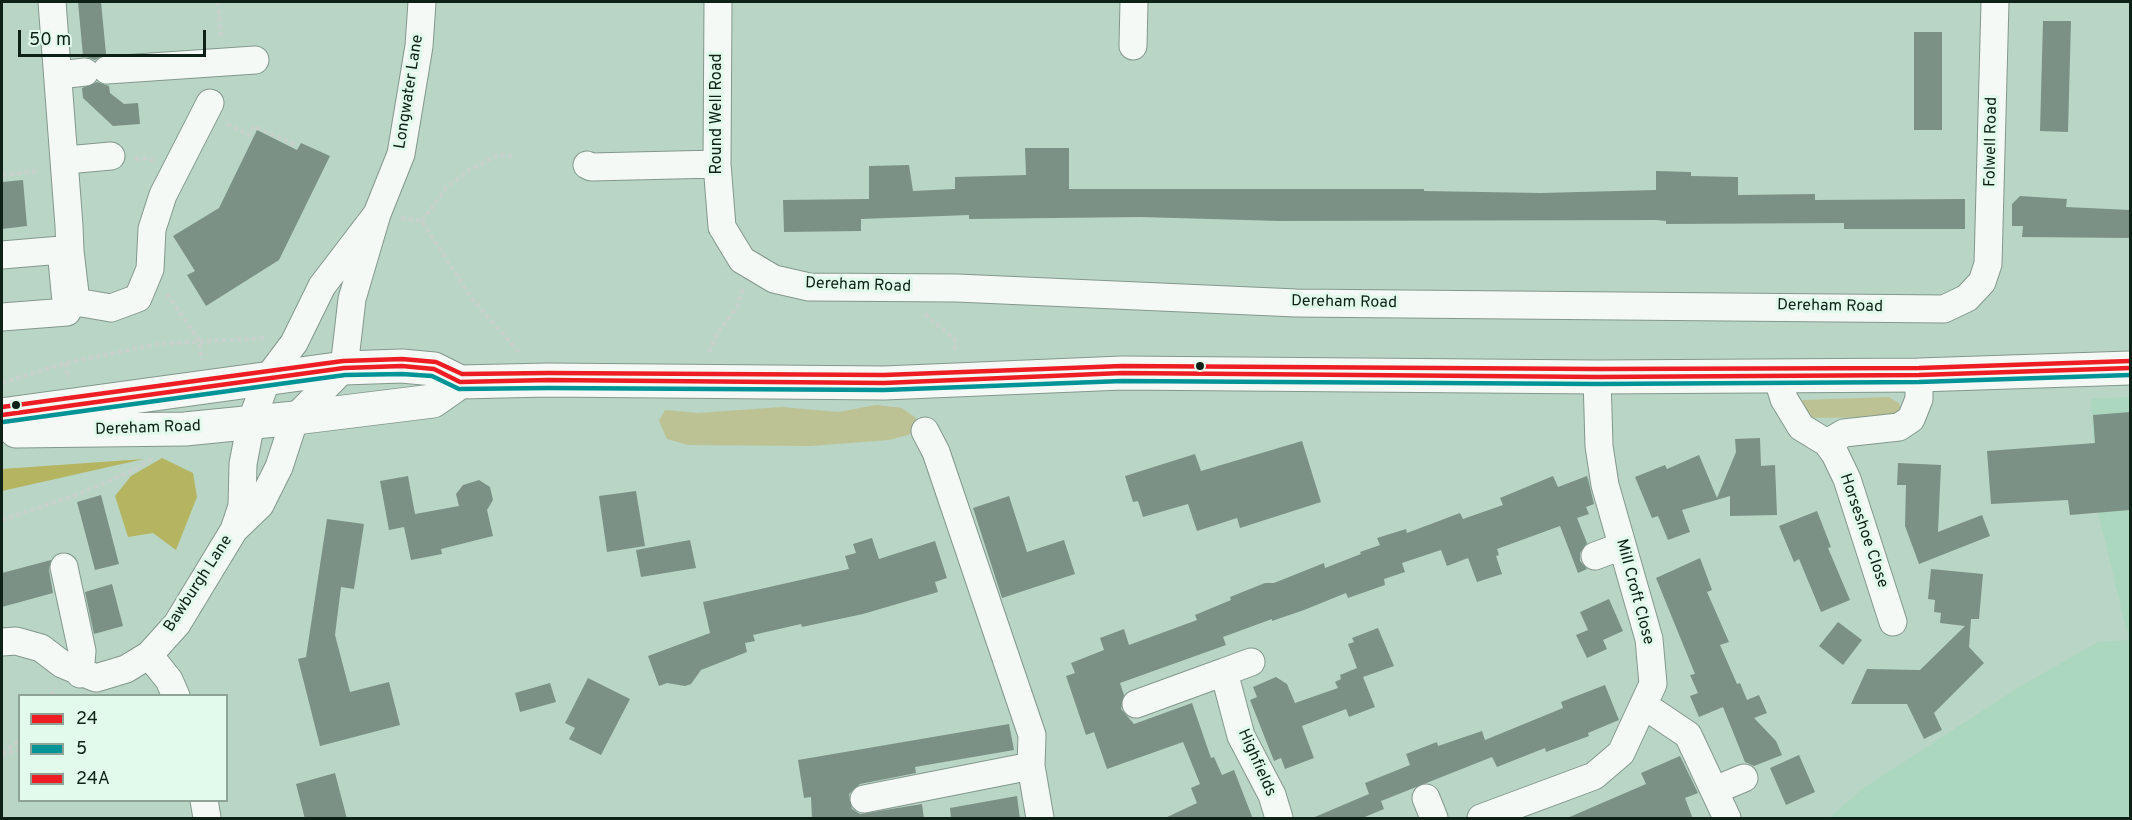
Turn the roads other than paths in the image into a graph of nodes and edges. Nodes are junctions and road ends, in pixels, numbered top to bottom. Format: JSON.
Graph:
{"nodes":[{"id":1,"x":52,"y":2,"type":"edge"},
{"id":2,"x":422,"y":2,"type":"edge"},
{"id":3,"x":718,"y":2,"type":"edge"},
{"id":4,"x":1134,"y":2,"type":"edge"},
{"id":5,"x":1995,"y":2,"type":"edge"},
{"id":6,"x":1133,"y":45,"type":"dead end"},
{"id":7,"x":255,"y":60,"type":"dead end"},
{"id":8,"x":84,"y":72,"type":"junction"},
{"id":9,"x":207,"y":108,"type":"road end"},
{"id":10,"x":111,"y":156,"type":"road end"},
{"id":11,"x":66,"y":164,"type":"junction"},
{"id":12,"x":717,"y":164,"type":"junction"},
{"id":13,"x":587,"y":165,"type":"dead end"},
{"id":14,"x":377,"y":214,"type":"junction"},
{"id":15,"x":722,"y":227,"type":"joint"},
{"id":16,"x":67,"y":242,"type":"junction"},
{"id":17,"x":2,"y":255,"type":"edge"},
{"id":18,"x":1982,"y":282,"type":"joint"},
{"id":19,"x":2,"y":316,"type":"edge"},
{"id":20,"x":344,"y":368,"type":"junction"},
{"id":21,"x":2130,"y":369,"type":"edge"},
{"id":22,"x":1919,"y":375,"type":"junction"},
{"id":23,"x":1777,"y":376,"type":"junction"},
{"id":24,"x":267,"y":378,"type":"junction"},
{"id":25,"x":1597,"y":378,"type":"junction"},
{"id":26,"x":460,"y":382,"type":"junction"},
{"id":27,"x":2,"y":415,"type":"edge"},
{"id":28,"x":295,"y":418,"type":"junction"},
{"id":29,"x":251,"y":422,"type":"junction"},
{"id":30,"x":925,"y":431,"type":"dead end"},
{"id":31,"x":2,"y":432,"type":"edge"},
{"id":32,"x":1827,"y":443,"type":"junction"},
{"id":33,"x":234,"y":530,"type":"junction"},
{"id":34,"x":1622,"y":546,"type":"junction"},
{"id":35,"x":1595,"y":556,"type":"dead end"},
{"id":36,"x":64,"y":567,"type":"dead end"},
{"id":37,"x":1893,"y":622,"type":"dead end"},
{"id":38,"x":2,"y":642,"type":"edge"},
{"id":39,"x":148,"y":655,"type":"junction"},
{"id":40,"x":1251,"y":662,"type":"dead end"},
{"id":41,"x":1224,"y":672,"type":"junction"},
{"id":42,"x":90,"y":683,"type":"edge"},
{"id":43,"x":175,"y":694,"type":"edge"},
{"id":44,"x":1136,"y":704,"type":"dead end"},
{"id":45,"x":1644,"y":706,"type":"junction"},
{"id":46,"x":1031,"y":766,"type":"junction"},
{"id":47,"x":1744,"y":778,"type":"dead end"},
{"id":48,"x":1715,"y":790,"type":"junction"},
{"id":49,"x":864,"y":799,"type":"dead end"},
{"id":50,"x":204,"y":802,"type":"edge"},
{"id":51,"x":207,"y":819,"type":"edge"},
{"id":52,"x":1040,"y":819,"type":"edge"},
{"id":53,"x":1279,"y":819,"type":"edge"},
{"id":54,"x":1480,"y":819,"type":"edge"},
{"id":55,"x":1727,"y":819,"type":"edge"}],
"edges":[{"from":1,"to":8,"type":"street"},
{"from":2,"to":14,"type":"street","name":"Longwater Lane"},
{"from":3,"to":12,"type":"street","name":"Round Well Road"},
{"from":4,"to":6,"type":"street"},
{"from":5,"to":18,"type":"street","name":"Folwell Road"},
{"from":7,"to":8,"type":"street"},
{"from":8,"to":11,"type":"street"},
{"from":9,"to":16,"type":"street"},
{"from":10,"to":11,"type":"street"},
{"from":11,"to":16,"type":"street"},
{"from":12,"to":13,"type":"street"},
{"from":12,"to":15,"type":"street","name":"Round Well Road"},
{"from":14,"to":20,"type":"street","name":"Longwater Lane"},
{"from":14,"to":24,"type":"street","name":"Longwater Lane"},
{"from":15,"to":18,"type":"street","name":"Dereham Road"},
{"from":16,"to":17,"type":"street"},
{"from":16,"to":19,"type":"street"},
{"from":20,"to":24,"type":"highway","name":"Dereham Road"},
{"from":20,"to":26,"type":"highway","name":"Dereham Road"},
{"from":20,"to":28,"type":"street"},
{"from":21,"to":22,"type":"highway","name":"Dereham Road"},
{"from":22,"to":23,"type":"highway","name":"Dereham Road"},
{"from":22,"to":32,"type":"street"},
{"from":23,"to":25,"type":"highway","name":"Dereham Road"},
{"from":23,"to":32,"type":"street","name":"Horseshoe Close"},
{"from":24,"to":27,"type":"highway","name":"Dereham Road"},
{"from":24,"to":28,"type":"highway"},
{"from":24,"to":29,"type":"street","name":"Bawburgh Lane"},
{"from":25,"to":26,"type":"highway","name":"Dereham Road"},
{"from":25,"to":34,"type":"street","name":"Mill Croft Close"},
{"from":26,"to":28,"type":"highway","name":"Dereham Road"},
{"from":28,"to":29,"type":"highway","name":"Dereham Road"},
{"from":28,"to":33,"type":"street","name":"Bawburgh Lane"},
{"from":29,"to":31,"type":"highway","name":"Dereham Road"},
{"from":29,"to":33,"type":"street","name":"Bawburgh Lane"},
{"from":30,"to":46,"type":"street"},
{"from":32,"to":37,"type":"street","name":"Horseshoe Close"},
{"from":33,"to":39,"type":"street","name":"Bawburgh Lane"},
{"from":34,"to":35,"type":"street"},
{"from":34,"to":45,"type":"street","name":"Mill Croft Close"},
{"from":36,"to":42,"type":"street"},
{"from":38,"to":42,"type":"street"},
{"from":39,"to":42,"type":"street","name":"Bawburgh Lane"},
{"from":39,"to":43,"type":"street"},
{"from":40,"to":41,"type":"street"},
{"from":41,"to":44,"type":"street"},
{"from":41,"to":53,"type":"street","name":"Highfields"},
{"from":45,"to":48,"type":"street"},
{"from":45,"to":54,"type":"street","name":"Mill Croft Close"},
{"from":46,"to":49,"type":"street"},
{"from":46,"to":52,"type":"street"},
{"from":47,"to":48,"type":"street"},
{"from":48,"to":55,"type":"street"},
{"from":50,"to":51,"type":"street"}]}
